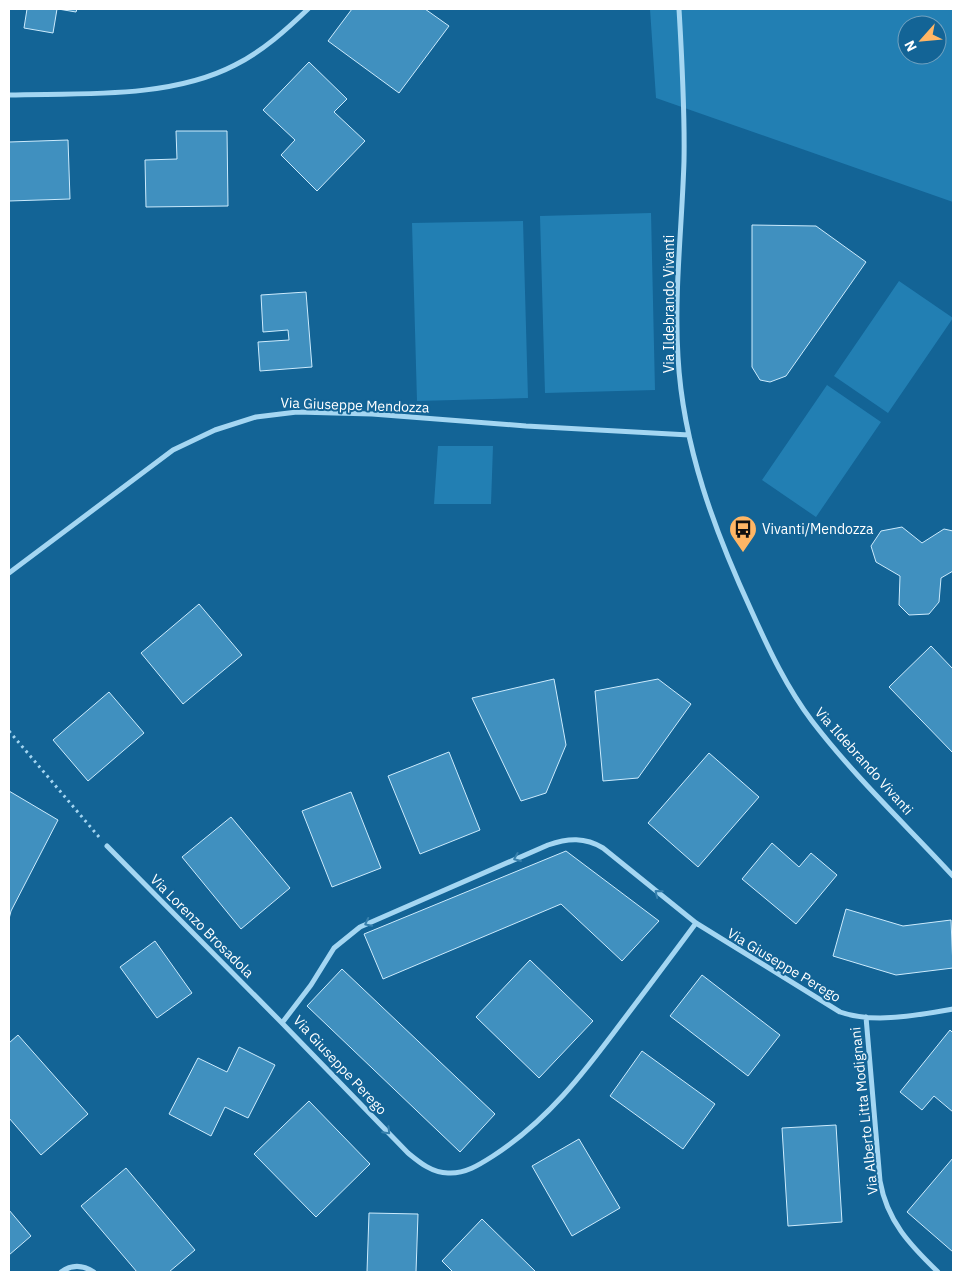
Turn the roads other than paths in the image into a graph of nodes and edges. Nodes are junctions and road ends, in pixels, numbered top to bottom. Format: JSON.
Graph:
{"nodes":[{"id":1,"x":308,"y":9,"type":"edge"},
{"id":2,"x":678,"y":9,"type":"edge"},
{"id":3,"x":9,"y":95,"type":"edge"},
{"id":4,"x":689,"y":435,"type":"junction"},
{"id":5,"x":9,"y":573,"type":"edge"},
{"id":6,"x":107,"y":846,"type":"road end"},
{"id":7,"x":953,"y":876,"type":"edge"},
{"id":8,"x":696,"y":923,"type":"junction"},
{"id":9,"x":953,"y":1009,"type":"edge"},
{"id":10,"x":866,"y":1017,"type":"junction"},
{"id":11,"x":282,"y":1023,"type":"junction"},
{"id":12,"x":61,"y":1272,"type":"edge"},
{"id":13,"x":94,"y":1272,"type":"edge"},
{"id":14,"x":938,"y":1272,"type":"edge"}],
"edges":[{"from":1,"to":3,"type":"street"},
{"from":2,"to":4,"type":"street","name":"Via Ildebrando Vivanti"},
{"from":4,"to":5,"type":"street","name":"Via Giuseppe Mendozza"},
{"from":4,"to":7,"type":"street","name":"Via Ildebrando Vivanti"},
{"from":6,"to":11,"type":"street","name":"Via Lorenzo Brosadola"},
{"from":8,"to":10,"type":"street","name":"Via Giuseppe Perego"},
{"from":8,"to":11,"type":"street","name":"Via Giuseppe Perego","one_way":true},
{"from":11,"to":8,"type":"street","name":"Via Giuseppe Perego","one_way":true},
{"from":9,"to":10,"type":"street","name":"Via Giuseppe Perego"},
{"from":10,"to":14,"type":"street","name":"Via Alberto Litta Modignani"},
{"from":12,"to":13,"type":"street"}]}
